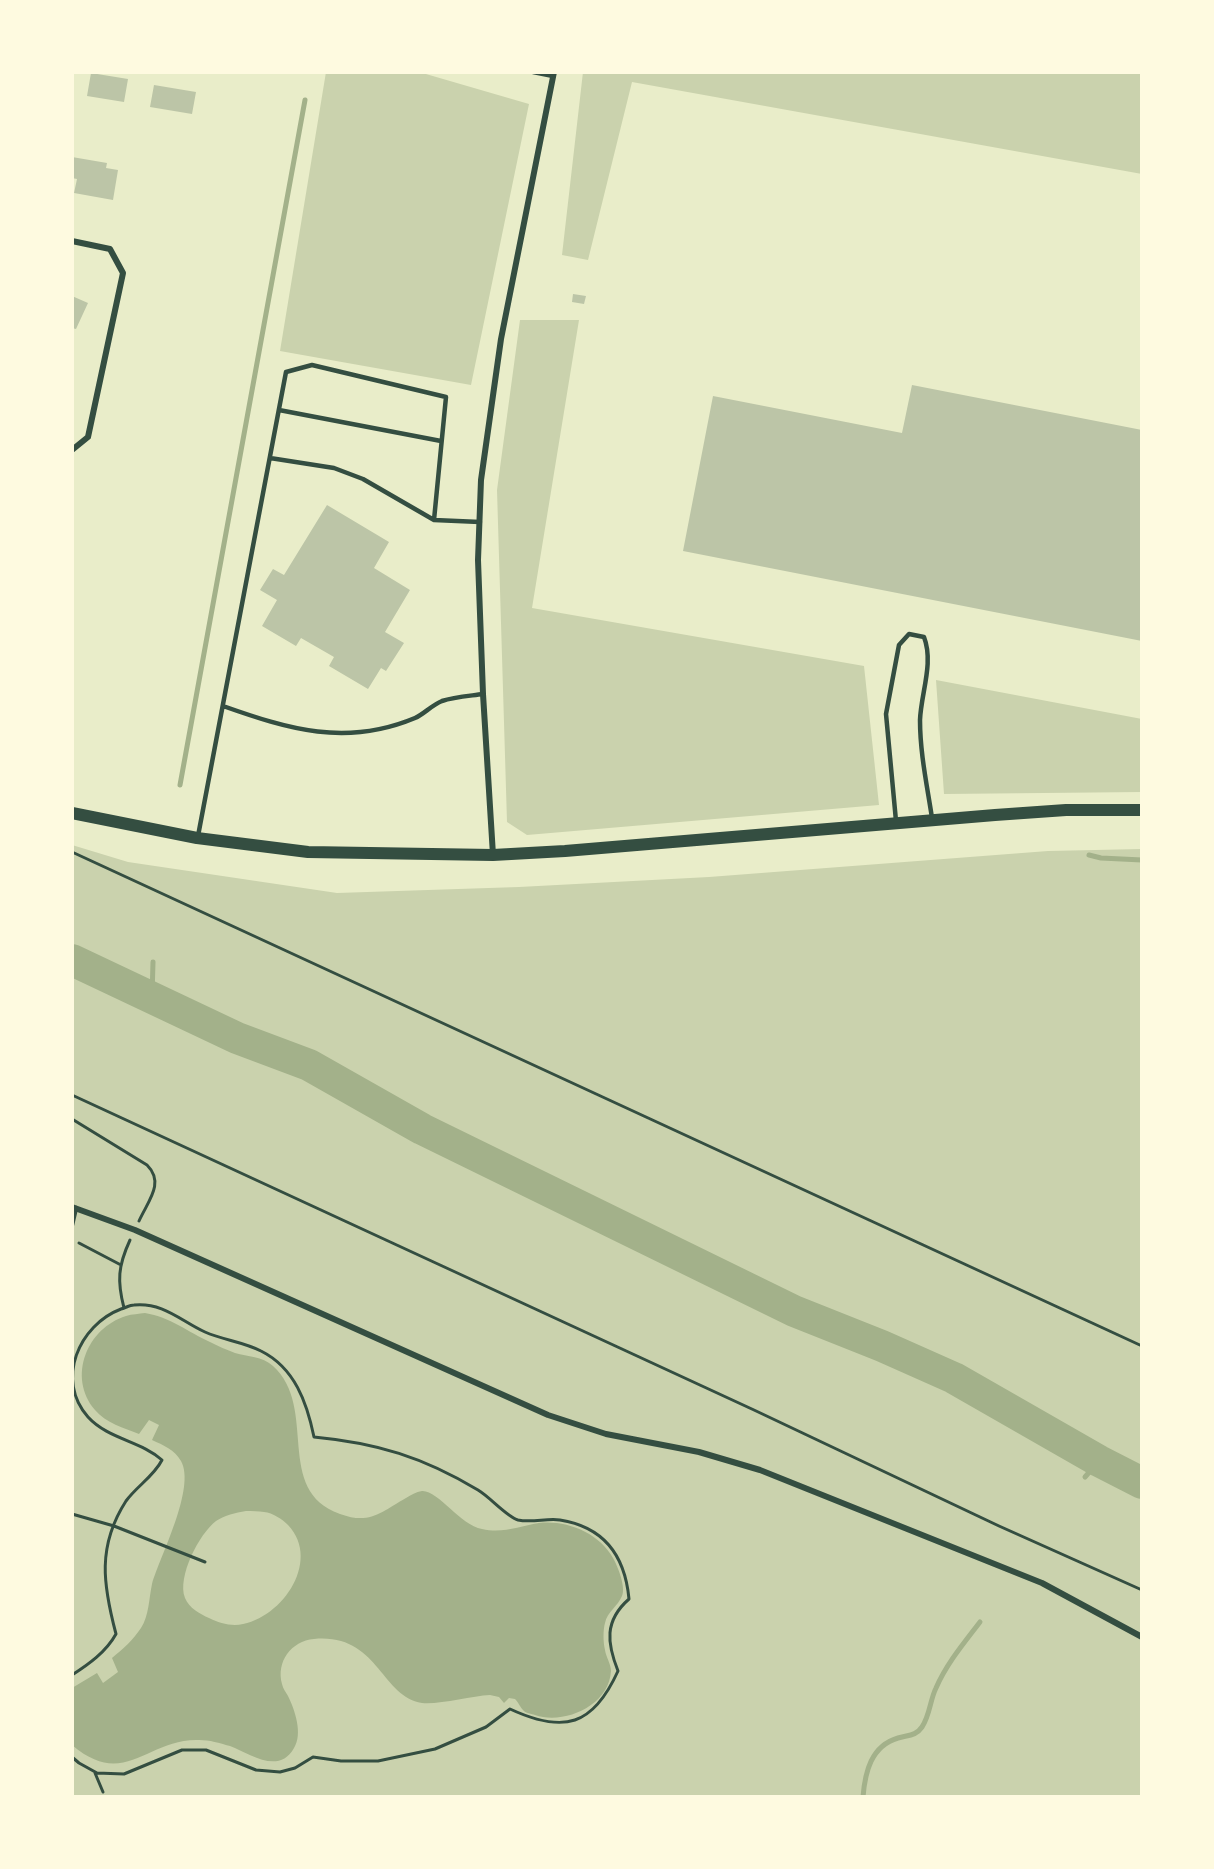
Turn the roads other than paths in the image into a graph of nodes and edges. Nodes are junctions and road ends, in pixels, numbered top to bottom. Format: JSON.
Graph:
{"nodes":[{"id":1,"x":533,"y":72,"type":"edge"},
{"id":2,"x":553,"y":74,"type":"edge"},
{"id":3,"x":72,"y":241,"type":"edge"},
{"id":4,"x":279,"y":410,"type":"junction"},
{"id":5,"x":441,"y":441,"type":"junction"},
{"id":6,"x":72,"y":450,"type":"edge"},
{"id":7,"x":270,"y":458,"type":"junction"},
{"id":8,"x":434,"y":520,"type":"junction"},
{"id":9,"x":480,"y":522,"type":"junction"},
{"id":10,"x":483,"y":694,"type":"junction"},
{"id":11,"x":223,"y":706,"type":"junction"},
{"id":12,"x":1142,"y":810,"type":"edge"},
{"id":13,"x":72,"y":813,"type":"edge"},
{"id":14,"x":933,"y":821,"type":"junction"},
{"id":15,"x":896,"y":823,"type":"junction"},
{"id":16,"x":198,"y":838,"type":"junction"},
{"id":17,"x":493,"y":855,"type":"junction"},
{"id":18,"x":74,"y":1208,"type":"edge"},
{"id":19,"x":72,"y":1225,"type":"edge"},
{"id":20,"x":1142,"y":1637,"type":"edge"}],
"edges":[{"from":1,"to":2,"type":"lane"},
{"from":2,"to":9,"type":"street"},
{"from":3,"to":6,"type":"street"},
{"from":4,"to":5,"type":"lane"},
{"from":4,"to":5,"type":"lane"},
{"from":4,"to":7,"type":"lane"},
{"from":5,"to":8,"type":"lane"},
{"from":7,"to":8,"type":"lane"},
{"from":7,"to":11,"type":"lane"},
{"from":8,"to":9,"type":"lane"},
{"from":9,"to":10,"type":"street"},
{"from":10,"to":11,"type":"lane"},
{"from":10,"to":17,"type":"street"},
{"from":11,"to":16,"type":"lane"},
{"from":12,"to":14,"type":"main road"},
{"from":13,"to":16,"type":"main road"},
{"from":14,"to":15,"type":"main road"},
{"from":14,"to":15,"type":"lane"},
{"from":15,"to":17,"type":"main road"},
{"from":16,"to":17,"type":"main road"},
{"from":18,"to":19,"type":"lane"},
{"from":18,"to":20,"type":"street"}]}
